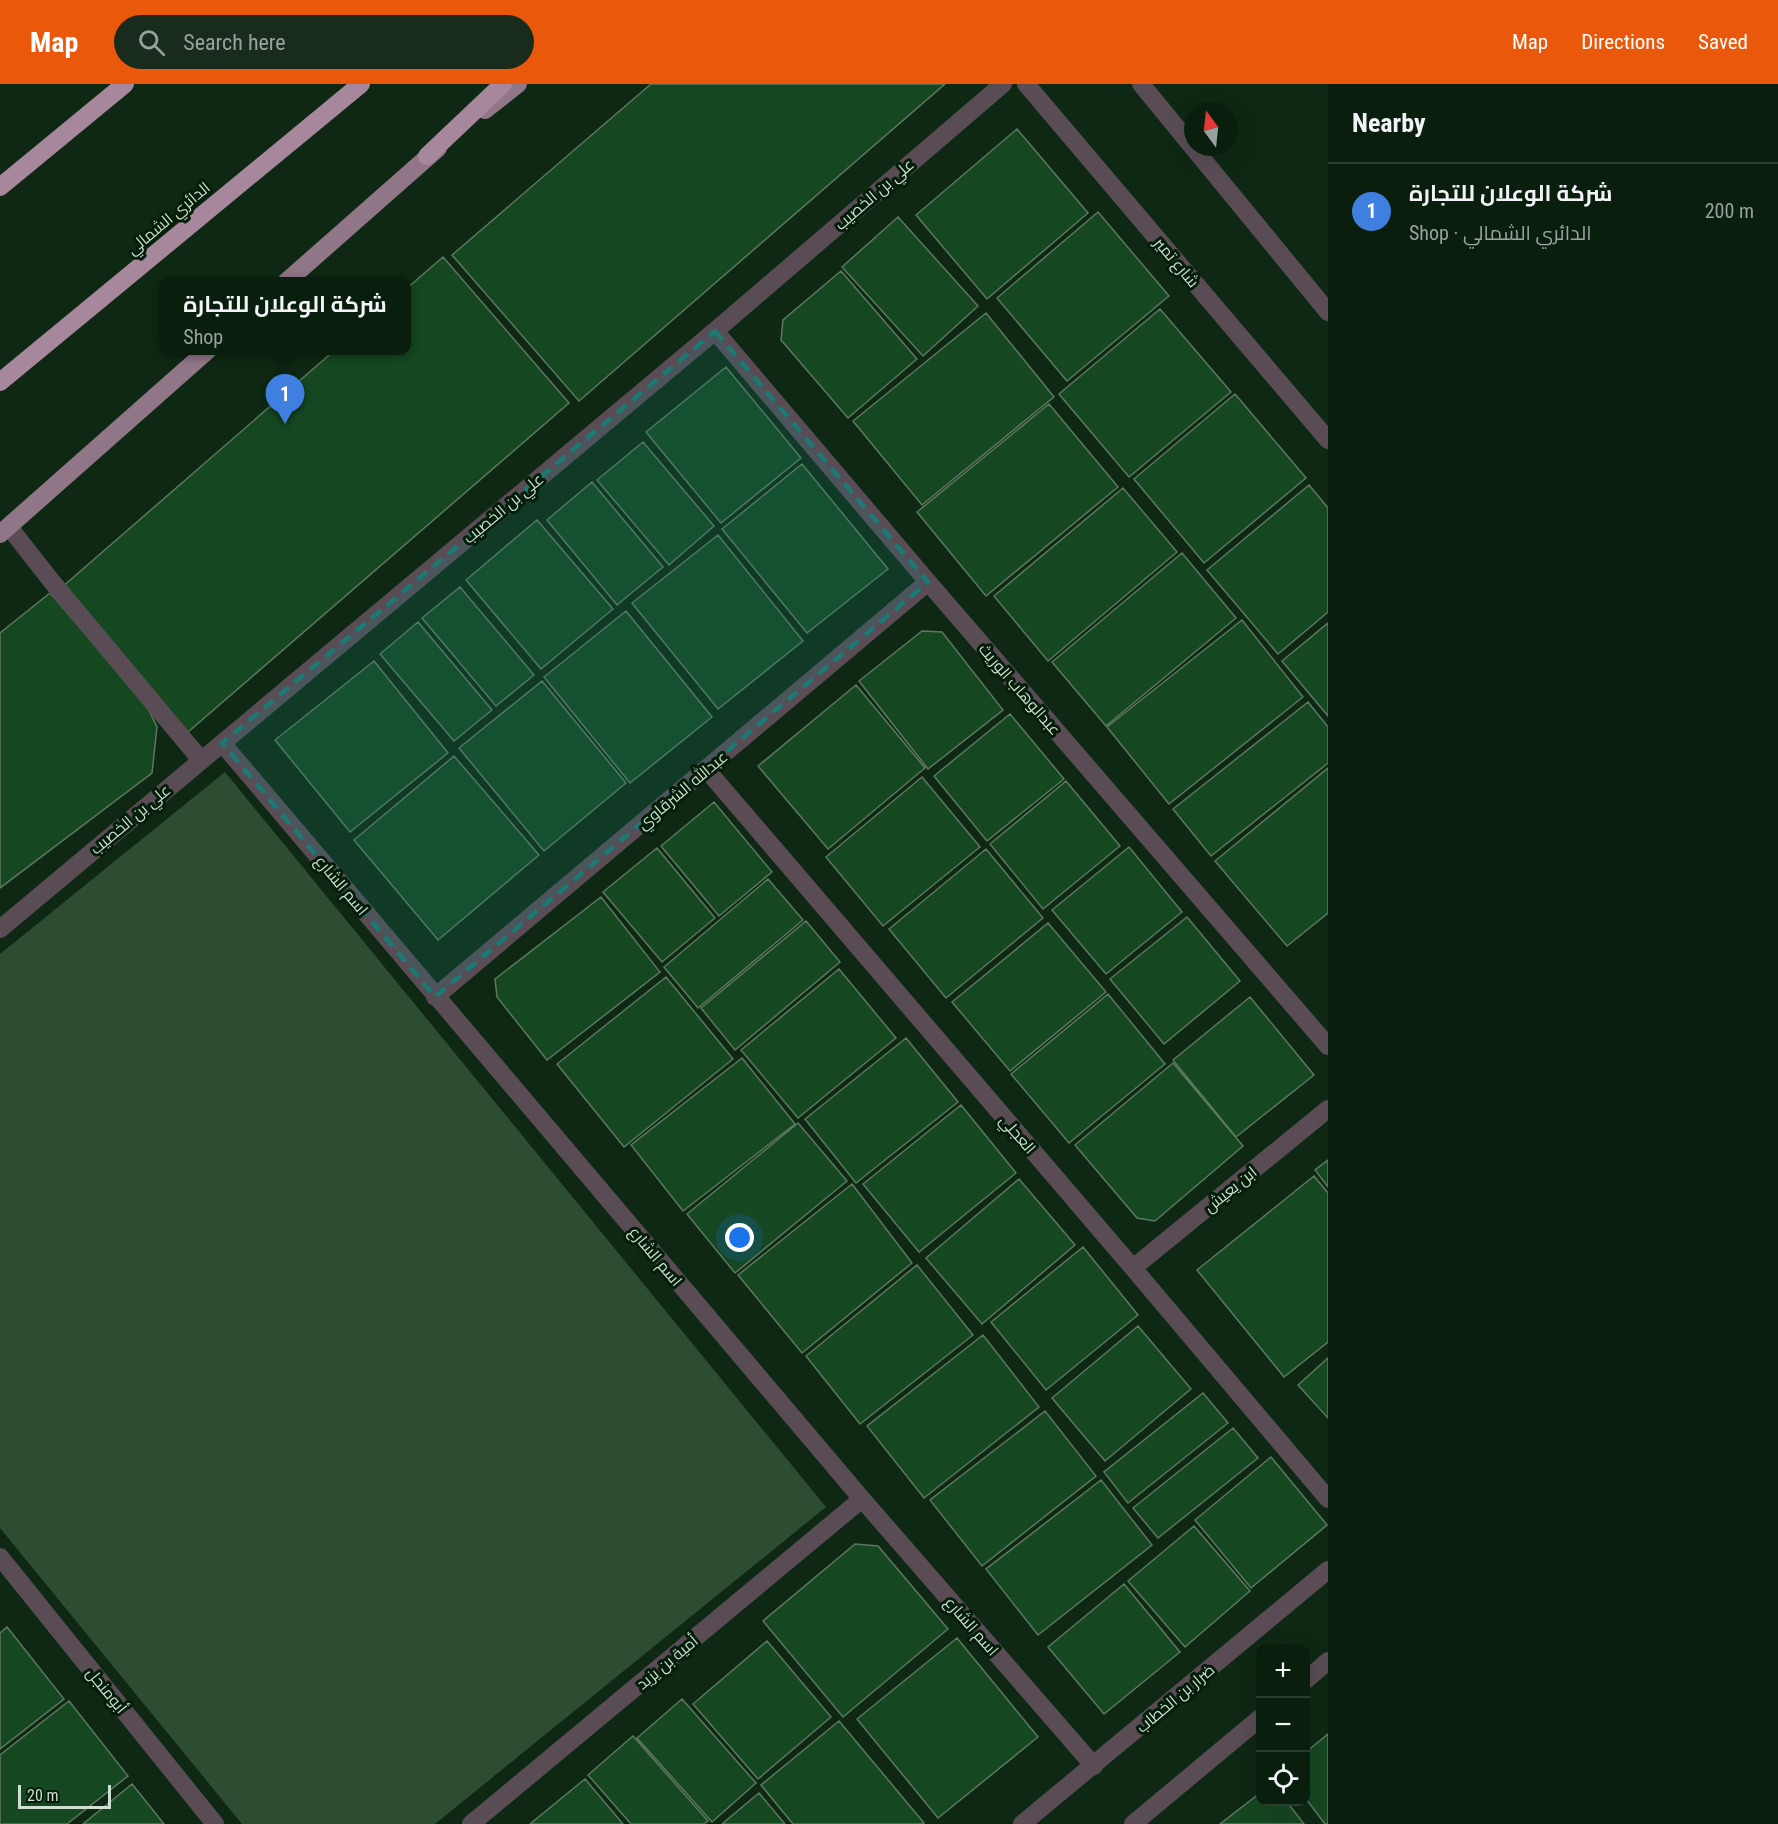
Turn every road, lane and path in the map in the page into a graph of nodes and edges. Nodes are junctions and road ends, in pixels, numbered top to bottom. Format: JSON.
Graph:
{"nodes":[{"id":1,"x":124,"y":84,"type":"edge"},
{"id":2,"x":361,"y":84,"type":"edge"},
{"id":3,"x":504,"y":84,"type":"edge"},
{"id":4,"x":518,"y":84,"type":"edge"},
{"id":5,"x":1003,"y":84,"type":"edge"},
{"id":6,"x":1026,"y":84,"type":"edge"},
{"id":7,"x":1141,"y":84,"type":"edge"},
{"id":8,"x":427,"y":156,"type":"junction"},
{"id":9,"x":0,"y":187,"type":"edge"},
{"id":10,"x":292,"y":277,"type":"edge"},
{"id":11,"x":1328,"y":312,"type":"edge"},
{"id":12,"x":715,"y":331,"type":"junction"},
{"id":13,"x":203,"y":355,"type":"edge"},
{"id":14,"x":0,"y":382,"type":"edge"},
{"id":15,"x":1328,"y":440,"type":"edge"},
{"id":16,"x":5,"y":531,"type":"edge"},
{"id":17,"x":928,"y":582,"type":"junction"},
{"id":18,"x":222,"y":743,"type":"junction"},
{"id":19,"x":201,"y":760,"type":"junction"},
{"id":20,"x":706,"y":770,"type":"junction"},
{"id":21,"x":0,"y":928,"type":"edge"},
{"id":22,"x":435,"y":997,"type":"junction"},
{"id":23,"x":1328,"y":1046,"type":"edge"},
{"id":24,"x":1328,"y":1109,"type":"edge"},
{"id":25,"x":1133,"y":1268,"type":"junction"},
{"id":26,"x":862,"y":1499,"type":"junction"},
{"id":27,"x":1328,"y":1499,"type":"edge"},
{"id":28,"x":0,"y":1557,"type":"edge"},
{"id":29,"x":1328,"y":1570,"type":"edge"},
{"id":30,"x":1328,"y":1661,"type":"edge"},
{"id":31,"x":1310,"y":1676,"type":"edge"},
{"id":32,"x":1256,"y":1721,"type":"edge"},
{"id":33,"x":1094,"y":1766,"type":"junction"},
{"id":34,"x":214,"y":1824,"type":"edge"},
{"id":35,"x":471,"y":1824,"type":"edge"},
{"id":36,"x":1022,"y":1824,"type":"edge"},
{"id":37,"x":1133,"y":1824,"type":"edge"}],
"edges":[{"from":1,"to":9,"type":"highway"},
{"from":2,"to":14,"type":"highway","name":"الدائري الشمالي"},
{"from":3,"to":8,"type":"highway"},
{"from":4,"to":8,"type":"main road"},
{"from":5,"to":12,"type":"street","name":"علي بن الخصيب"},
{"from":6,"to":15,"type":"street","name":"شارع تمير"},
{"from":7,"to":11,"type":"street"},
{"from":8,"to":10,"type":"main road"},
{"from":12,"to":17,"type":"street","name":"عبدالوهاب الوريث"},
{"from":12,"to":18,"type":"street","name":"علي بن الخصيب"},
{"from":13,"to":16,"type":"main road"},
{"from":16,"to":19,"type":"street"},
{"from":17,"to":20,"type":"street","name":"عبدالله الشرقاوي"},
{"from":17,"to":23,"type":"street","name":"عبدالوهاب الوريث"},
{"from":18,"to":19,"type":"street","name":"علي بن الخصيب"},
{"from":18,"to":22,"type":"street","name":"اسم الشارع"},
{"from":19,"to":21,"type":"street","name":"علي بن الخصيب"},
{"from":20,"to":22,"type":"street","name":"عبدالله الشرقاوي"},
{"from":20,"to":25,"type":"street","name":"العجلي"},
{"from":22,"to":26,"type":"street","name":"اسم الشارع"},
{"from":24,"to":25,"type":"street","name":"ابن يعيش"},
{"from":25,"to":27,"type":"street","name":"العجلي"},
{"from":26,"to":33,"type":"street","name":"اسم الشارع"},
{"from":26,"to":35,"type":"street","name":"أمية بن يزيد"},
{"from":28,"to":34,"type":"street","name":"أبومنجل"},
{"from":29,"to":33,"type":"street","name":"ضرار بن الخطاب"},
{"from":30,"to":31,"type":"street"},
{"from":32,"to":37,"type":"street"},
{"from":33,"to":36,"type":"street","name":"ضرار بن الخطاب"}]}
